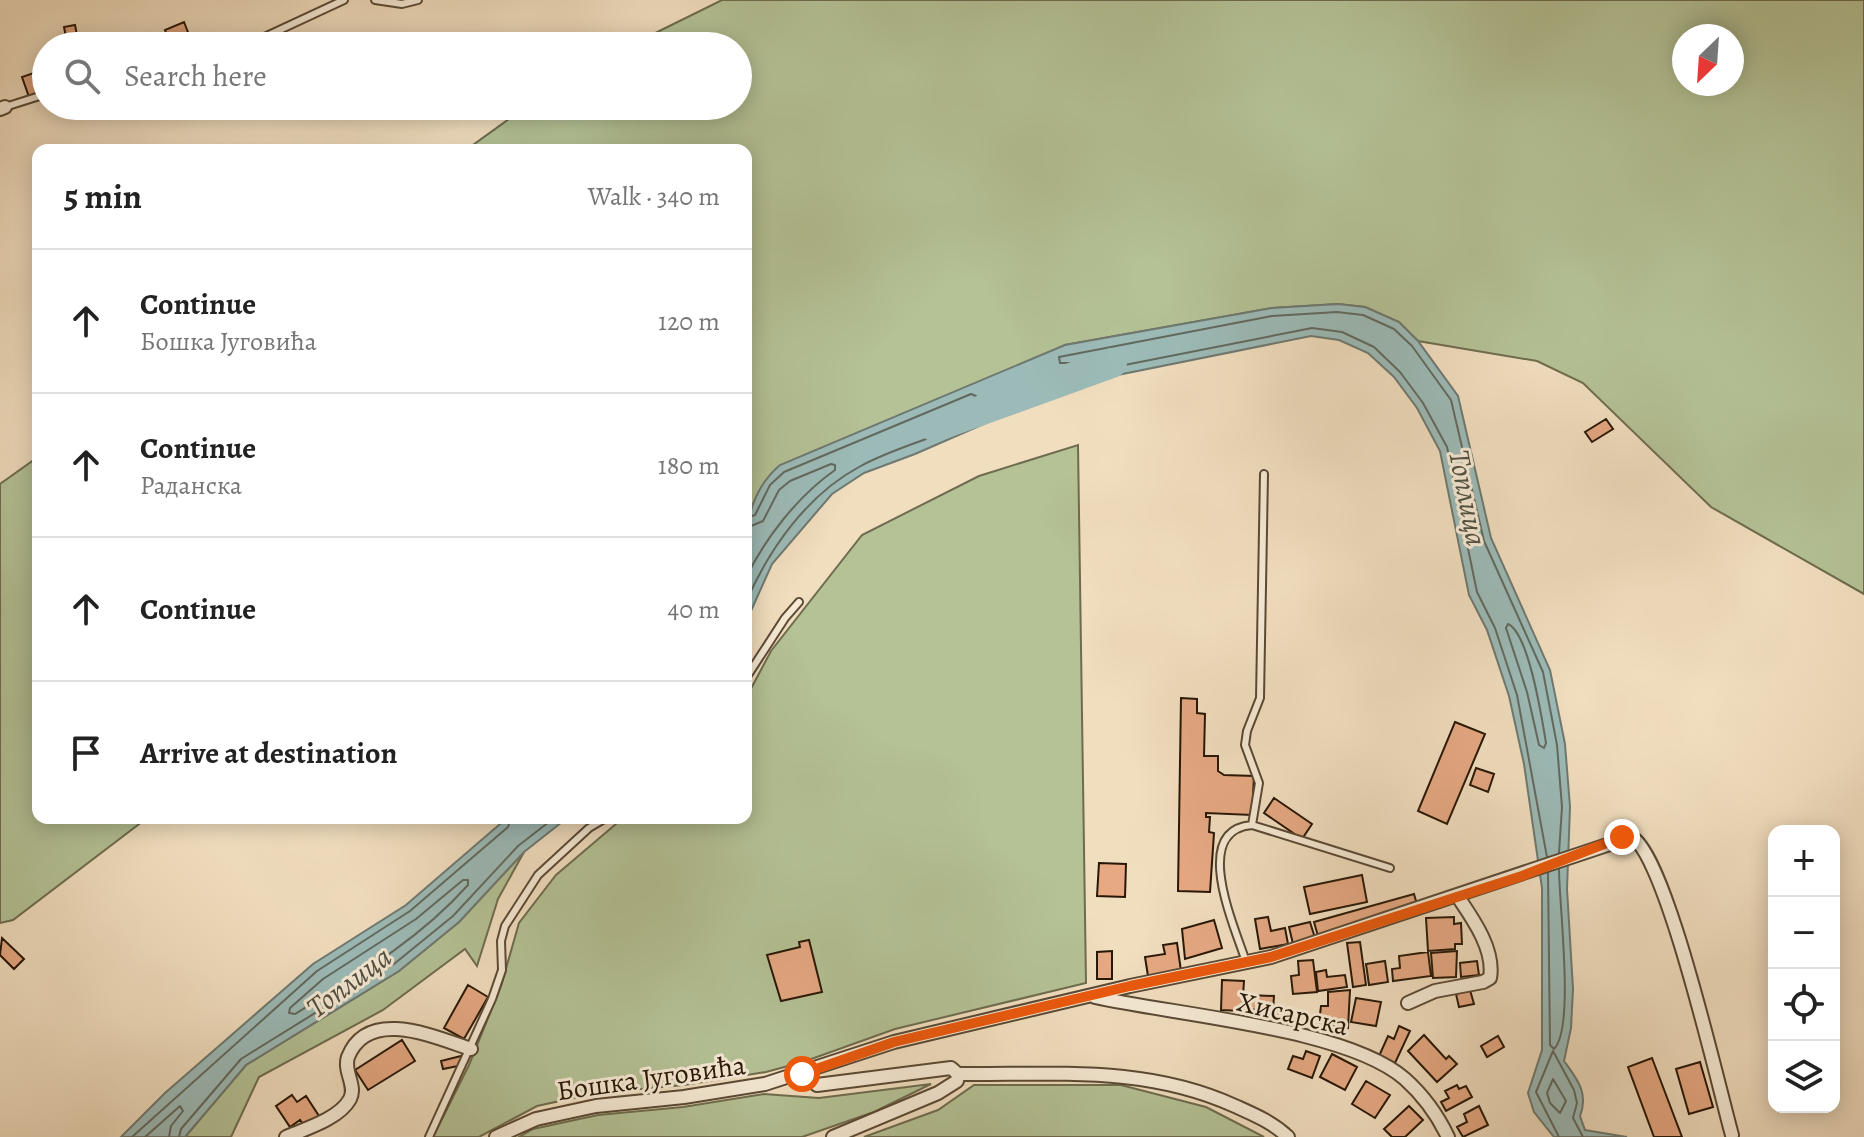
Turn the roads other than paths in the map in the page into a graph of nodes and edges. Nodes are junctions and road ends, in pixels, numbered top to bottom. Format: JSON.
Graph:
{"nodes":[{"id":1,"x":344,"y":0,"type":"edge"},
{"id":2,"x":375,"y":0,"type":"edge"},
{"id":3,"x":418,"y":0,"type":"edge"},
{"id":4,"x":275,"y":32,"type":"edge"},
{"id":5,"x":32,"y":98,"type":"edge"},
{"id":6,"x":2,"y":108,"type":"edge"},
{"id":7,"x":1264,"y":474,"type":"dead end"},
{"id":8,"x":799,"y":602,"type":"dead end"},
{"id":9,"x":752,"y":669,"type":"edge"},
{"id":10,"x":596,"y":824,"type":"edge"},
{"id":11,"x":1252,"y":825,"type":"junction"},
{"id":12,"x":1390,"y":868,"type":"dead end"},
{"id":13,"x":1458,"y":897,"type":"junction"},
{"id":14,"x":1246,"y":963,"type":"junction"},
{"id":15,"x":1092,"y":996,"type":"junction"},
{"id":16,"x":1408,"y":1003,"type":"dead end"},
{"id":17,"x":471,"y":1049,"type":"junction"},
{"id":18,"x":802,"y":1074,"type":"junction"},
{"id":19,"x":958,"y":1074,"type":"junction"},
{"id":20,"x":1732,"y":1135,"type":"dead end"},
{"id":21,"x":286,"y":1137,"type":"edge"},
{"id":22,"x":429,"y":1137,"type":"edge"},
{"id":23,"x":496,"y":1137,"type":"edge"},
{"id":24,"x":833,"y":1137,"type":"edge"},
{"id":25,"x":1288,"y":1137,"type":"edge"},
{"id":26,"x":1448,"y":1137,"type":"edge"}],
"edges":[{"from":1,"to":4,"type":"lane"},
{"from":2,"to":3,"type":"lane"},
{"from":5,"to":6,"type":"lane"},
{"from":7,"to":11,"type":"lane"},
{"from":8,"to":9,"type":"lane"},
{"from":10,"to":17,"type":"lane"},
{"from":11,"to":12,"type":"lane"},
{"from":11,"to":14,"type":"lane"},
{"from":13,"to":14,"type":"street","name":"Бошка Југовића"},
{"from":13,"to":16,"type":"street"},
{"from":13,"to":20,"type":"street","name":"Бошка Југовића"},
{"from":14,"to":15,"type":"street","name":"Бошка Југовића"},
{"from":15,"to":18,"type":"street","name":"Бошка Југовића"},
{"from":15,"to":26,"type":"street","name":"Хисарска"},
{"from":17,"to":21,"type":"street"},
{"from":17,"to":22,"type":"lane"},
{"from":18,"to":19,"type":"street"},
{"from":18,"to":23,"type":"street","name":"Бошка Југовића"},
{"from":19,"to":24,"type":"street"},
{"from":19,"to":25,"type":"street"}]}
